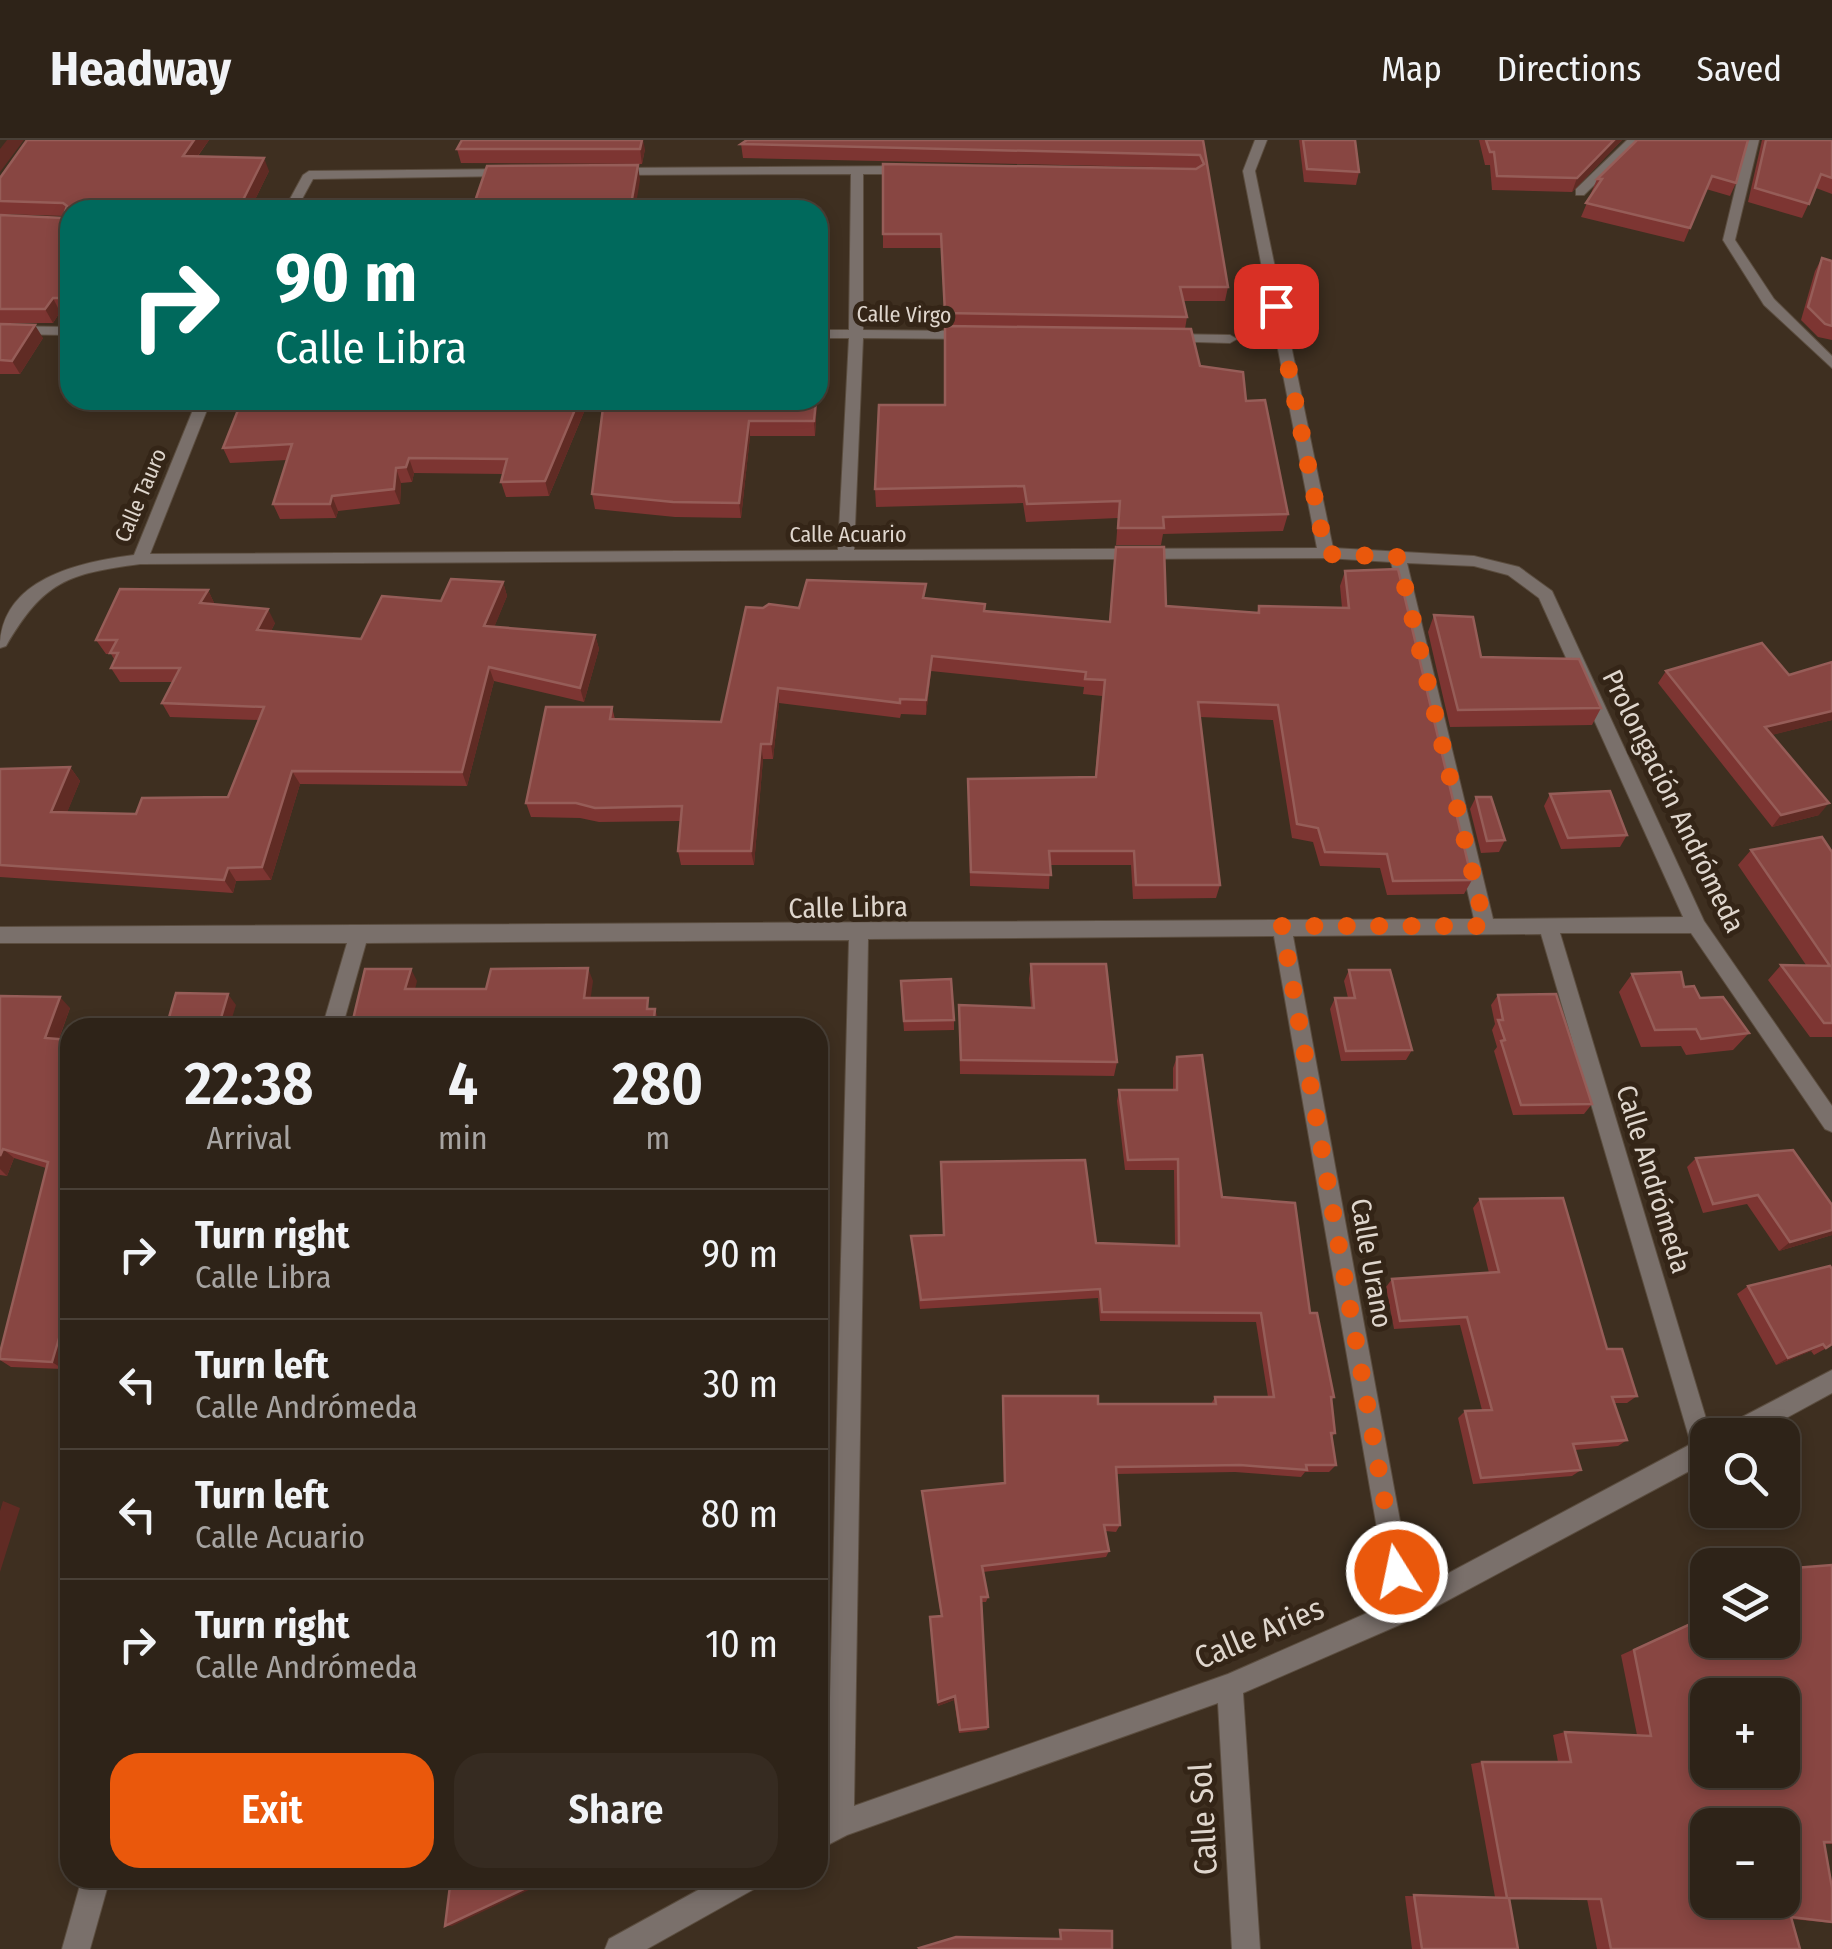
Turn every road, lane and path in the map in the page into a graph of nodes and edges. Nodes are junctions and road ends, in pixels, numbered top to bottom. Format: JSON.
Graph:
{"nodes":[{"id":1,"x":1261,"y":140,"type":"edge"},
{"id":2,"x":1634,"y":140,"type":"edge"},
{"id":3,"x":1753,"y":140,"type":"edge"},
{"id":4,"x":857,"y":170,"type":"junction"},
{"id":5,"x":916,"y":170,"type":"edge"},
{"id":6,"x":602,"y":172,"type":"edge"},
{"id":7,"x":524,"y":173,"type":"edge"},
{"id":8,"x":1580,"y":192,"type":"edge"},
{"id":9,"x":295,"y":200,"type":"edge"},
{"id":10,"x":0,"y":330,"type":"edge"},
{"id":11,"x":60,"y":331,"type":"edge"},
{"id":12,"x":828,"y":334,"type":"edge"},
{"id":13,"x":856,"y":334,"type":"junction"},
{"id":14,"x":994,"y":336,"type":"edge"},
{"id":15,"x":1151,"y":338,"type":"edge"},
{"id":16,"x":1230,"y":339,"type":"dead end"},
{"id":17,"x":1832,"y":364,"type":"edge"},
{"id":18,"x":200,"y":410,"type":"edge"},
{"id":19,"x":1326,"y":554,"type":"junction"},
{"id":20,"x":846,"y":556,"type":"junction"},
{"id":21,"x":1398,"y":557,"type":"junction"},
{"id":22,"x":140,"y":559,"type":"junction"},
{"id":23,"x":1546,"y":595,"type":"joint"},
{"id":24,"x":0,"y":642,"type":"edge"},
{"id":25,"x":1696,"y":924,"type":"junction"},
{"id":26,"x":1282,"y":926,"type":"junction"},
{"id":27,"x":1485,"y":926,"type":"junction"},
{"id":28,"x":1548,"y":926,"type":"junction"},
{"id":29,"x":859,"y":934,"type":"junction"},
{"id":30,"x":0,"y":935,"type":"edge"},
{"id":31,"x":358,"y":936,"type":"junction"},
{"id":32,"x":335,"y":1018,"type":"edge"},
{"id":33,"x":1832,"y":1123,"type":"edge"},
{"id":34,"x":1832,"y":1381,"type":"edge"},
{"id":35,"x":1697,"y":1418,"type":"edge"},
{"id":36,"x":1763,"y":1418,"type":"edge"},
{"id":37,"x":1690,"y":1457,"type":"edge"},
{"id":38,"x":1404,"y":1610,"type":"junction"},
{"id":39,"x":1230,"y":1686,"type":"junction"},
{"id":40,"x":829,"y":1831,"type":"edge"},
{"id":41,"x":93,"y":1888,"type":"edge"},
{"id":42,"x":728,"y":1888,"type":"edge"},
{"id":43,"x":76,"y":1949,"type":"edge"},
{"id":44,"x":620,"y":1949,"type":"edge"},
{"id":45,"x":1246,"y":1949,"type":"edge"}],
"edges":[{"from":1,"to":19,"type":"street"},
{"from":2,"to":8,"type":"street"},
{"from":3,"to":17,"type":"street"},
{"from":4,"to":5,"type":"street"},
{"from":4,"to":6,"type":"street"},
{"from":4,"to":13,"type":"street"},
{"from":7,"to":9,"type":"street"},
{"from":10,"to":11,"type":"street"},
{"from":12,"to":13,"type":"street","name":"Calle Virgo"},
{"from":13,"to":14,"type":"street","name":"Calle Virgo"},
{"from":13,"to":20,"type":"street"},
{"from":15,"to":16,"type":"street"},
{"from":18,"to":22,"type":"street","name":"Calle Tauro"},
{"from":19,"to":20,"type":"street","name":"Calle Acuario"},
{"from":19,"to":21,"type":"street","name":"Calle Acuario"},
{"from":20,"to":22,"type":"street","name":"Calle Acuario"},
{"from":21,"to":23,"type":"street","name":"Calle Acuario"},
{"from":21,"to":27,"type":"street"},
{"from":22,"to":24,"type":"street","name":"Calle Tauro"},
{"from":23,"to":25,"type":"street","name":"Prolongación Andrómeda"},
{"from":25,"to":28,"type":"street","name":"Calle Libra"},
{"from":25,"to":33,"type":"street","name":"Prolongación Andrómeda"},
{"from":26,"to":27,"type":"street","name":"Calle Libra"},
{"from":26,"to":29,"type":"street","name":"Calle Libra"},
{"from":26,"to":38,"type":"street","name":"Calle Urano"},
{"from":27,"to":28,"type":"street","name":"Calle Libra"},
{"from":28,"to":35,"type":"street","name":"Calle Andrómeda"},
{"from":29,"to":31,"type":"street","name":"Calle Libra"},
{"from":29,"to":40,"type":"street"},
{"from":30,"to":31,"type":"street","name":"Calle Libra"},
{"from":31,"to":32,"type":"street"},
{"from":34,"to":36,"type":"street"},
{"from":37,"to":38,"type":"street","name":"Calle Aries"},
{"from":38,"to":39,"type":"street","name":"Calle Aries"},
{"from":39,"to":40,"type":"street","name":"Calle Aries"},
{"from":39,"to":45,"type":"street","name":"Calle Sol"},
{"from":41,"to":43,"type":"street"},
{"from":42,"to":44,"type":"street"}]}
